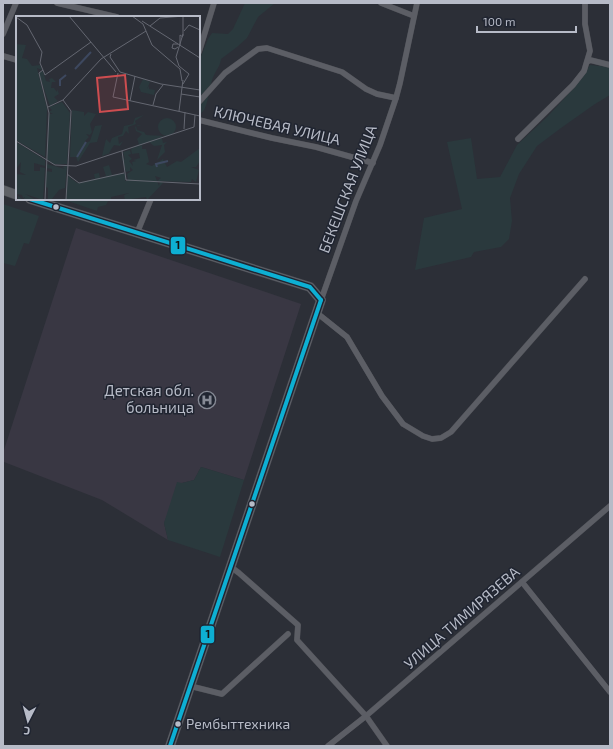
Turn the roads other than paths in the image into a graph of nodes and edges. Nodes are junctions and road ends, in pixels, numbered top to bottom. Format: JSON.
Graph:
{"nodes":[{"id":1,"x":16,"y":3,"type":"edge"},
{"id":2,"x":57,"y":3,"type":"edge"},
{"id":3,"x":214,"y":3,"type":"edge"},
{"id":4,"x":381,"y":3,"type":"edge"},
{"id":5,"x":417,"y":3,"type":"edge"},
{"id":6,"x":585,"y":3,"type":"edge"},
{"id":7,"x":113,"y":16,"type":"edge"},
{"id":8,"x":414,"y":16,"type":"junction"},
{"id":9,"x":3,"y":34,"type":"edge"},
{"id":10,"x":202,"y":34,"type":"edge"},
{"id":11,"x":200,"y":46,"type":"edge"},
{"id":12,"x":3,"y":56,"type":"edge"},
{"id":13,"x":16,"y":60,"type":"edge"},
{"id":14,"x":587,"y":62,"type":"junction"},
{"id":15,"x":610,"y":65,"type":"edge"},
{"id":16,"x":396,"y":98,"type":"junction"},
{"id":17,"x":200,"y":101,"type":"edge"},
{"id":18,"x":200,"y":120,"type":"edge"},
{"id":19,"x":518,"y":139,"type":"dead end"},
{"id":20,"x":373,"y":163,"type":"junction"},
{"id":21,"x":3,"y":190,"type":"edge"},
{"id":22,"x":16,"y":195,"type":"edge"},
{"id":23,"x":33,"y":200,"type":"edge"},
{"id":24,"x":151,"y":200,"type":"edge"},
{"id":25,"x":137,"y":233,"type":"junction"},
{"id":26,"x":585,"y":279,"type":"dead end"},
{"id":27,"x":321,"y":300,"type":"junction"},
{"id":28,"x":317,"y":313,"type":"junction"},
{"id":29,"x":610,"y":506,"type":"edge"},
{"id":30,"x":231,"y":568,"type":"junction"},
{"id":31,"x":522,"y":582,"type":"junction"},
{"id":32,"x":288,"y":634,"type":"dead end"},
{"id":33,"x":190,"y":686,"type":"junction"},
{"id":34,"x":610,"y":692,"type":"edge"},
{"id":35,"x":366,"y":716,"type":"junction"},
{"id":36,"x":170,"y":746,"type":"edge"},
{"id":37,"x":328,"y":746,"type":"edge"},
{"id":38,"x":387,"y":746,"type":"edge"}],
"edges":[{"from":1,"to":9,"type":"street"},
{"from":2,"to":7,"type":"street"},
{"from":3,"to":10,"type":"street"},
{"from":4,"to":8,"type":"street"},
{"from":5,"to":8,"type":"street","name":"БЕКЕШСКАЯ УЛИЦА"},
{"from":6,"to":14,"type":"street"},
{"from":8,"to":16,"type":"street","name":"БЕКЕШСКАЯ УЛИЦА"},
{"from":10,"to":11,"type":"street"},
{"from":12,"to":13,"type":"street"},
{"from":14,"to":15,"type":"street"},
{"from":14,"to":19,"type":"street"},
{"from":16,"to":17,"type":"street"},
{"from":16,"to":20,"type":"street","name":"БЕКЕШСКАЯ УЛИЦА"},
{"from":18,"to":20,"type":"street","name":"КЛЮЧЕВАЯ УЛИЦА"},
{"from":20,"to":27,"type":"street","name":"БЕКЕШСКАЯ УЛИЦА"},
{"from":21,"to":22,"type":"main road"},
{"from":23,"to":25,"type":"main road"},
{"from":24,"to":25,"type":"street"},
{"from":25,"to":27,"type":"main road"},
{"from":26,"to":28,"type":"street"},
{"from":27,"to":28,"type":"main road","name":"БЕКЕШСКАЯ УЛИЦА"},
{"from":28,"to":30,"type":"main road","name":"БЕКЕШСКАЯ УЛИЦА"},
{"from":29,"to":31,"type":"street","name":"УЛИЦА ТИМИРЯЗЕВА"},
{"from":30,"to":33,"type":"main road","name":"БЕКЕШСКАЯ УЛИЦА"},
{"from":30,"to":35,"type":"street"},
{"from":31,"to":34,"type":"street"},
{"from":31,"to":35,"type":"street","name":"УЛИЦА ТИМИРЯЗЕВА"},
{"from":32,"to":33,"type":"street"},
{"from":33,"to":36,"type":"main road","name":"БЕКЕШСКАЯ УЛИЦА"},
{"from":35,"to":37,"type":"street","name":"УЛИЦА ТИМИРЯЗЕВА"},
{"from":35,"to":38,"type":"street"}]}
